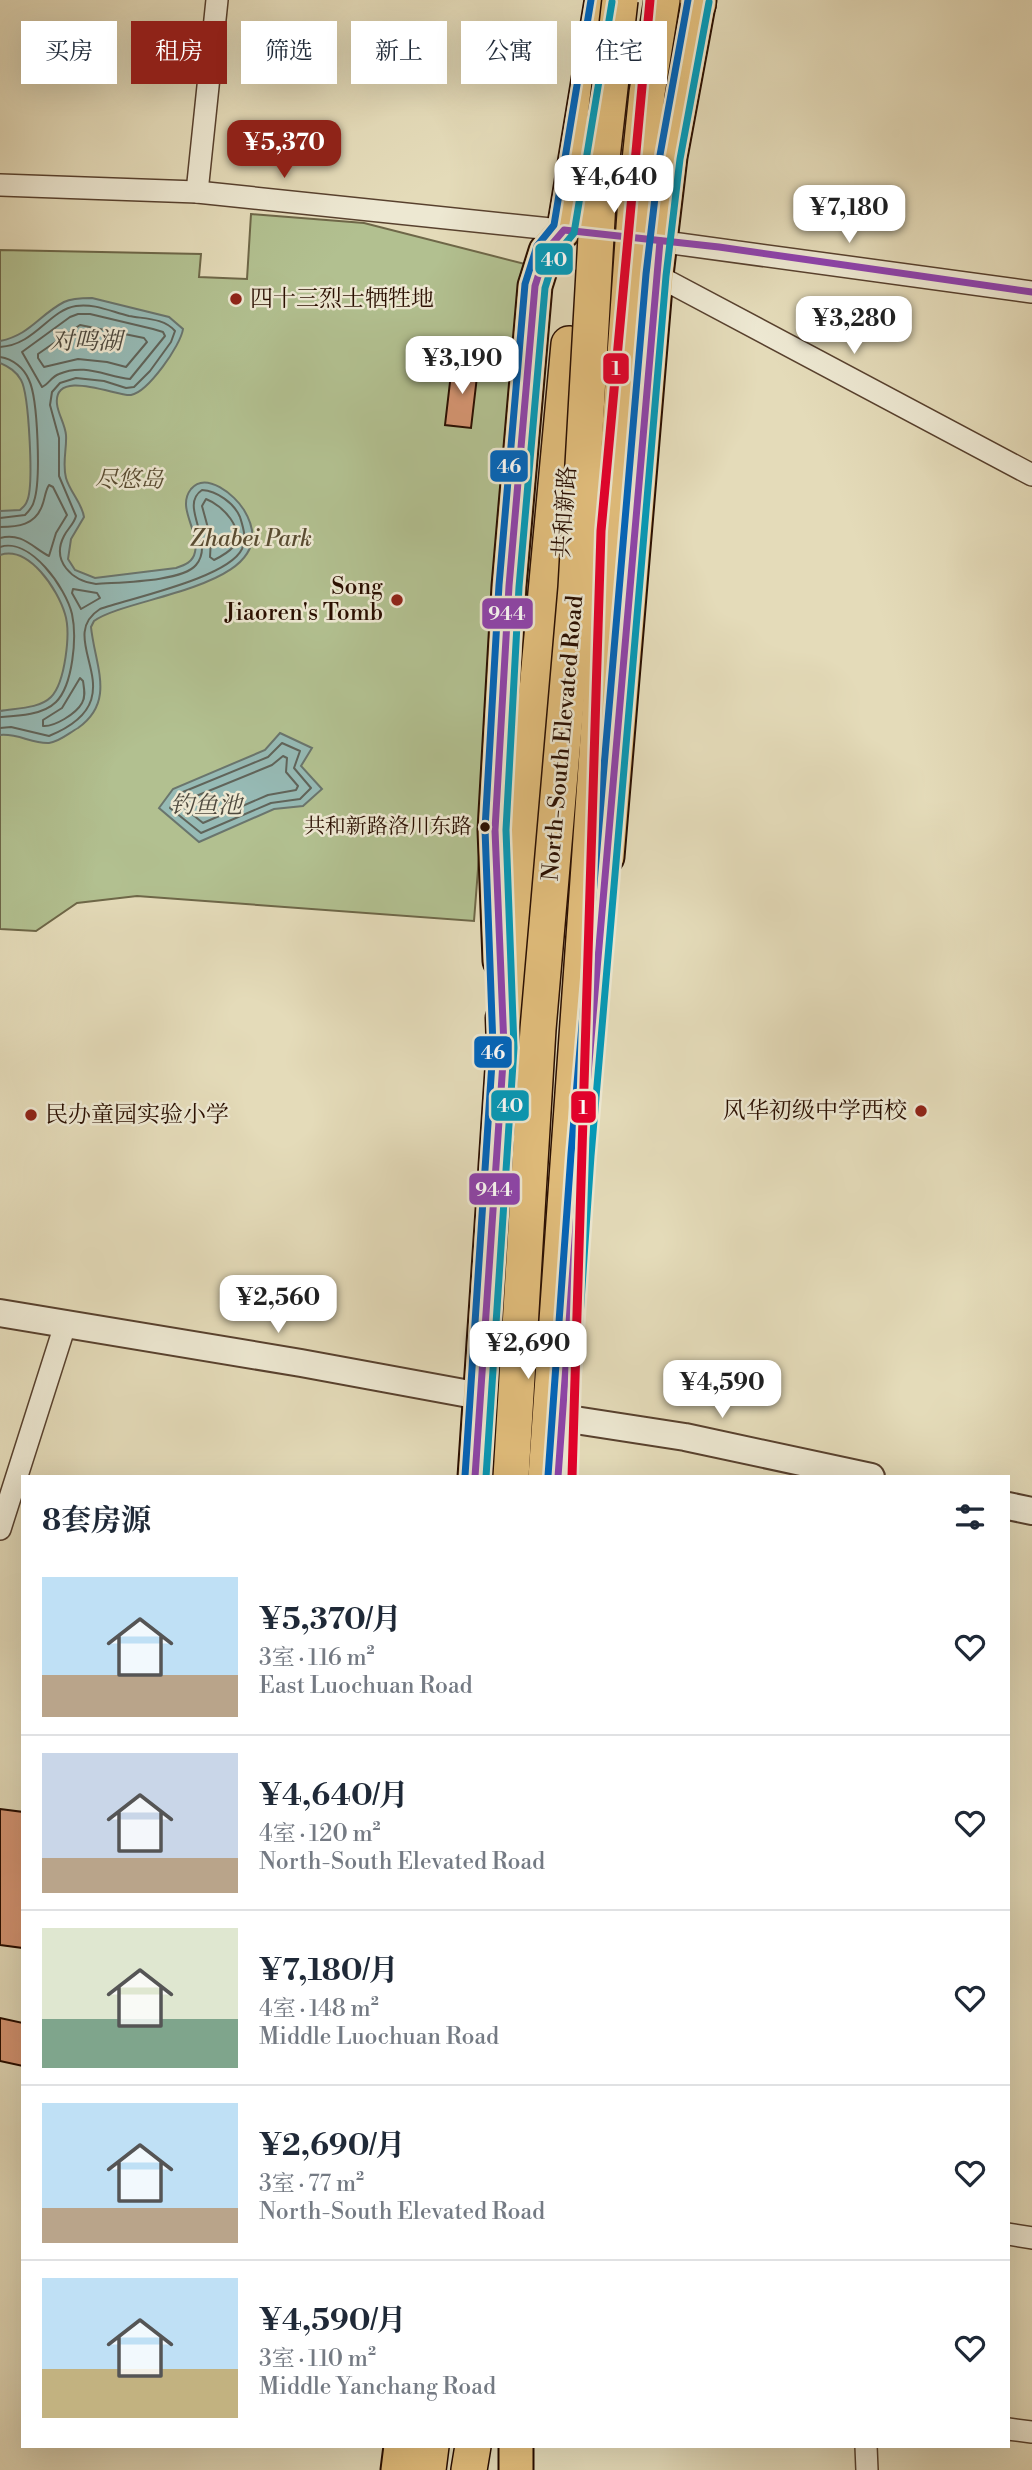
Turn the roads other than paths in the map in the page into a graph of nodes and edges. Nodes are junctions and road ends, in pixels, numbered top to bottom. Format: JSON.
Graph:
{"nodes":[{"id":1,"x":217,"y":0,"type":"edge"},
{"id":2,"x":602,"y":0,"type":"edge"},
{"id":3,"x":620,"y":0,"type":"edge"},
{"id":4,"x":662,"y":0,"type":"edge"},
{"id":5,"x":698,"y":1,"type":"edge"},
{"id":6,"x":599,"y":184,"type":"junction"},
{"id":7,"x":0,"y":185,"type":"edge"},
{"id":8,"x":197,"y":191,"type":"junction"},
{"id":9,"x":564,"y":230,"type":"junction"},
{"id":10,"x":660,"y":241,"type":"junction"},
{"id":11,"x":656,"y":275,"type":"junction"},
{"id":12,"x":1032,"y":292,"type":"edge"},
{"id":13,"x":1032,"y":475,"type":"edge"},
{"id":14,"x":504,"y":1047,"type":"junction"},
{"id":15,"x":0,"y":1313,"type":"edge"},
{"id":16,"x":66,"y":1322,"type":"junction"},
{"id":17,"x":481,"y":1397,"type":"junction"},
{"id":18,"x":562,"y":1418,"type":"junction"},
{"id":19,"x":475,"y":1475,"type":"edge"},
{"id":20,"x":511,"y":1475,"type":"edge"},
{"id":21,"x":546,"y":1475,"type":"edge"},
{"id":22,"x":558,"y":1475,"type":"edge"},
{"id":23,"x":862,"y":1475,"type":"edge"},
{"id":24,"x":1010,"y":1506,"type":"edge"},
{"id":25,"x":1032,"y":1511,"type":"edge"},
{"id":26,"x":0,"y":1529,"type":"edge"},
{"id":27,"x":1010,"y":2234,"type":"edge"},
{"id":28,"x":1032,"y":2238,"type":"edge"},
{"id":29,"x":1010,"y":2429,"type":"edge"},
{"id":30,"x":1032,"y":2432,"type":"edge"},
{"id":31,"x":401,"y":2448,"type":"edge"},
{"id":32,"x":431,"y":2448,"type":"edge"},
{"id":33,"x":472,"y":2448,"type":"edge"},
{"id":34,"x":516,"y":2448,"type":"edge"},
{"id":35,"x":866,"y":2448,"type":"edge"},
{"id":36,"x":398,"y":2470,"type":"edge"},
{"id":37,"x":428,"y":2470,"type":"edge"},
{"id":38,"x":469,"y":2470,"type":"edge"},
{"id":39,"x":516,"y":2470,"type":"edge"},
{"id":40,"x":867,"y":2470,"type":"edge"}],
"edges":[{"from":1,"to":8,"type":"street"},
{"from":2,"to":9,"type":"main road"},
{"from":3,"to":6,"type":"highway","name":"North-South Elevated Road","bridge":true},
{"from":4,"to":21,"type":"highway","name":"North-South Elevated Road","bridge":true},
{"from":5,"to":10,"type":"main road"},
{"from":6,"to":14,"type":"highway","bridge":true},
{"from":6,"to":20,"type":"highway","name":"North-South Elevated Road","bridge":true},
{"from":7,"to":8,"type":"street"},
{"from":8,"to":9,"type":"street"},
{"from":9,"to":10,"type":"street"},
{"from":9,"to":14,"type":"main road","name":"共和新路"},
{"from":9,"to":14,"type":"main road"},
{"from":10,"to":11,"type":"main road"},
{"from":10,"to":12,"type":"street"},
{"from":11,"to":13,"type":"street"},
{"from":11,"to":18,"type":"main road"},
{"from":14,"to":17,"type":"main road"},
{"from":15,"to":16,"type":"street"},
{"from":16,"to":17,"type":"street"},
{"from":16,"to":26,"type":"street"},
{"from":17,"to":18,"type":"street"},
{"from":17,"to":19,"type":"main road"},
{"from":18,"to":22,"type":"main road"},
{"from":18,"to":23,"type":"street"},
{"from":24,"to":25,"type":"street"},
{"from":27,"to":28,"type":"street"},
{"from":29,"to":30,"type":"street"},
{"from":31,"to":36,"type":"main road"},
{"from":32,"to":37,"type":"highway"},
{"from":33,"to":38,"type":"highway"},
{"from":34,"to":39,"type":"main road"},
{"from":35,"to":40,"type":"street"}]}
